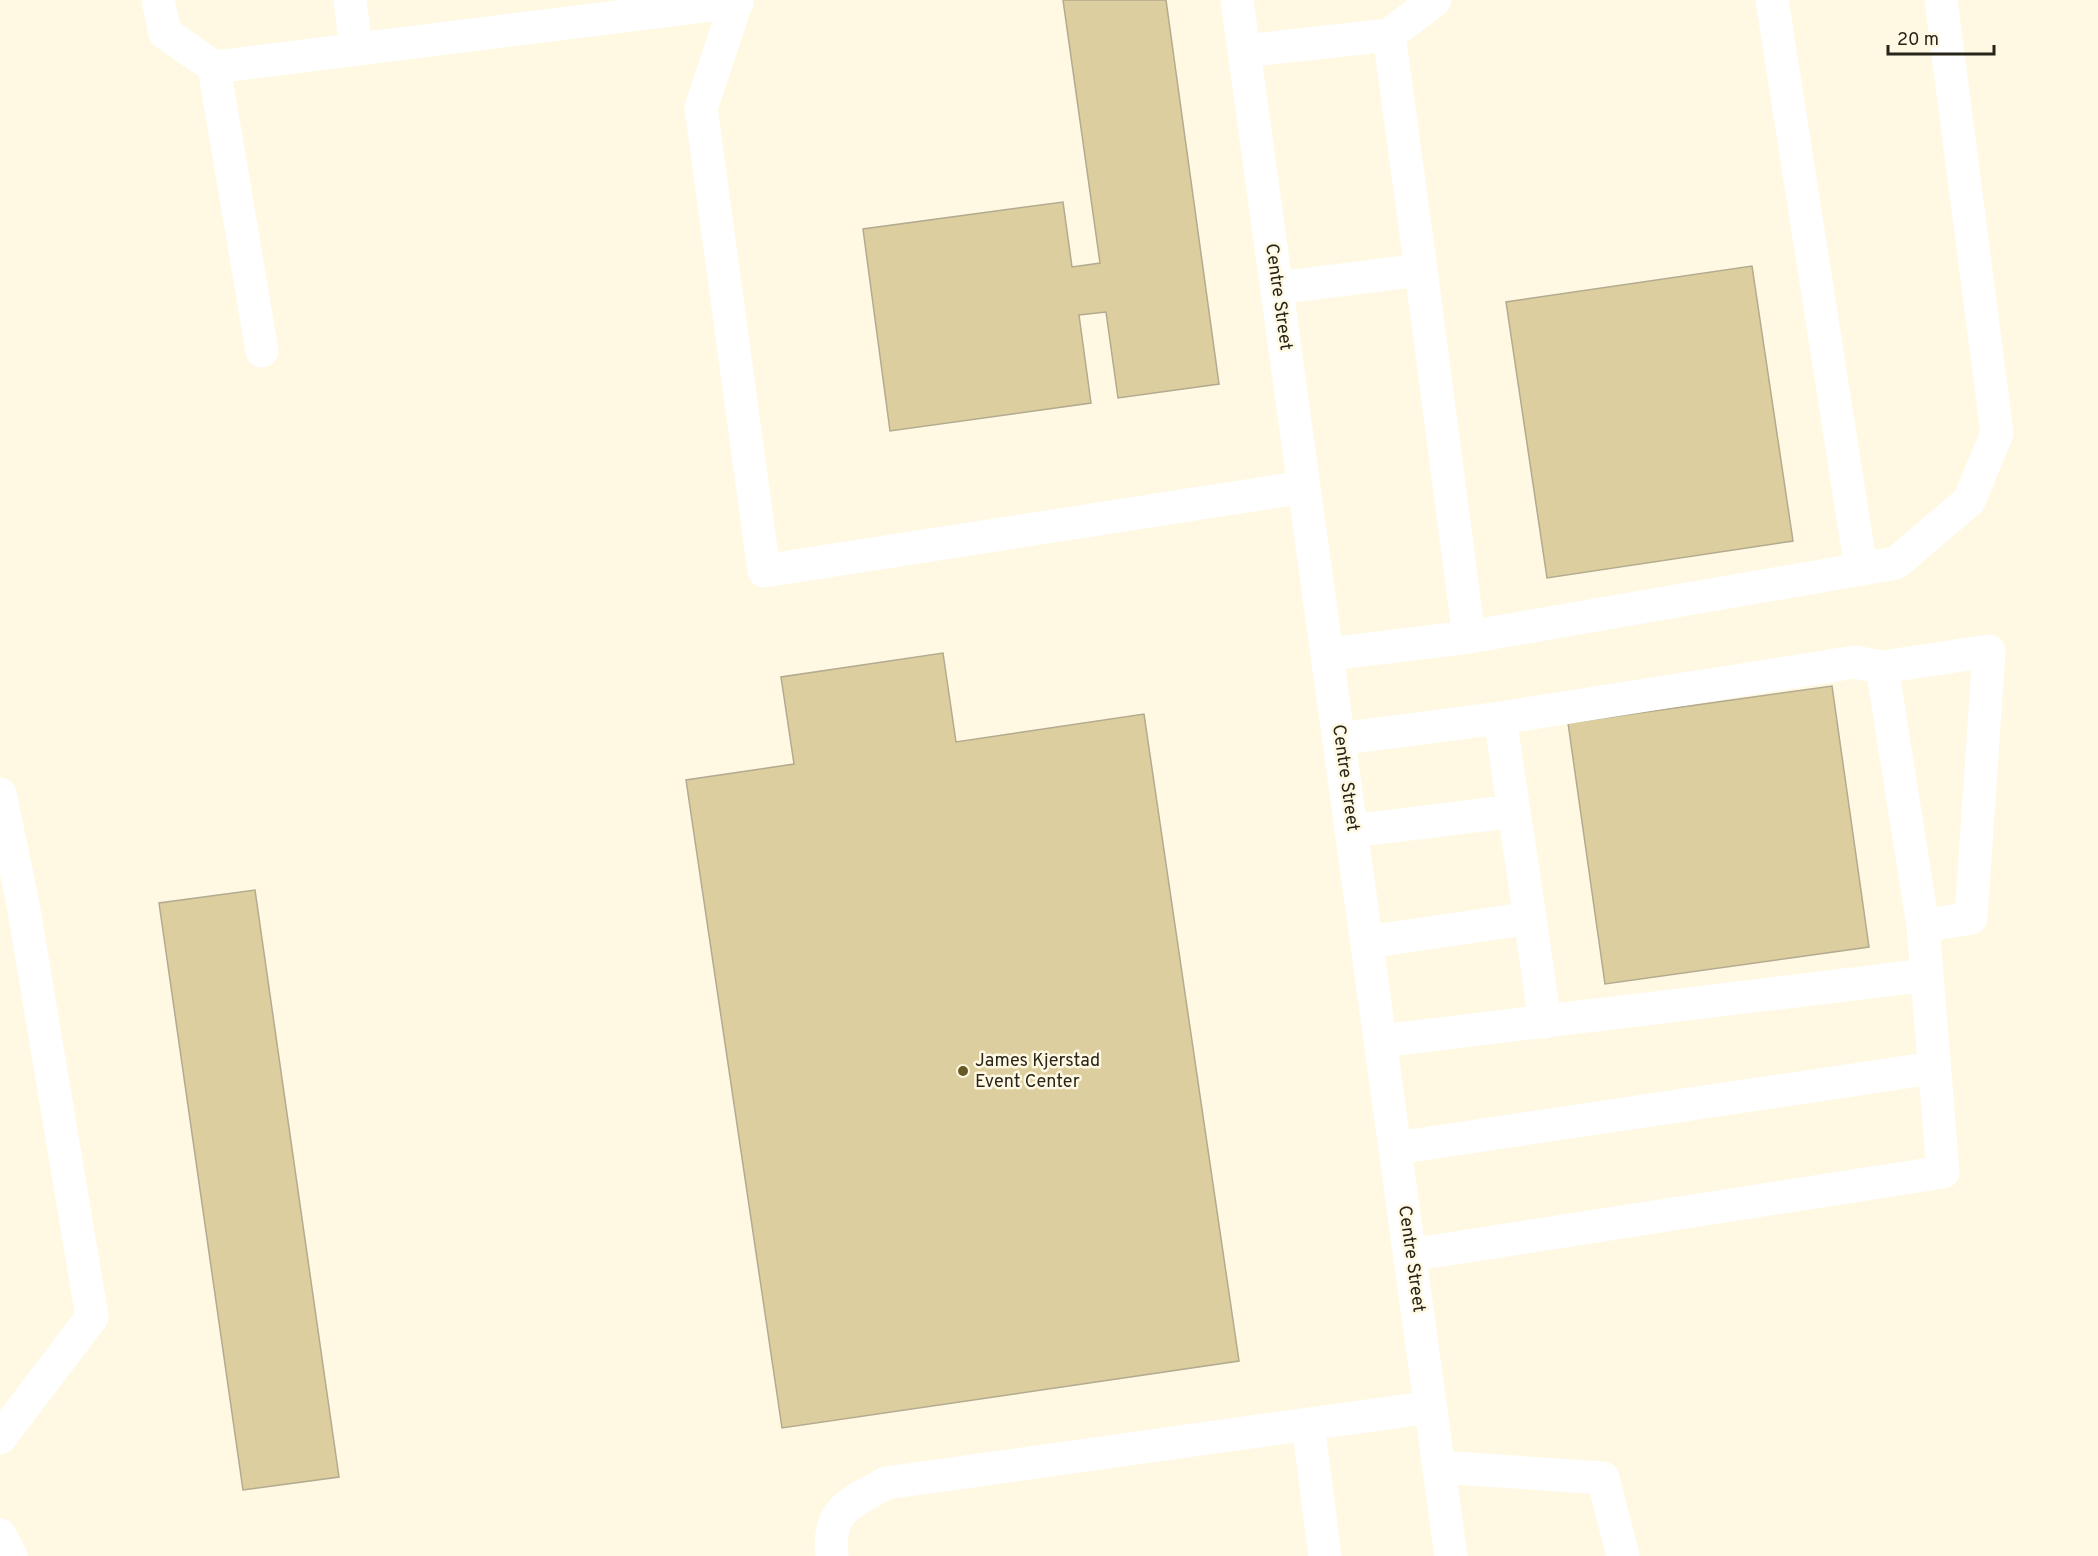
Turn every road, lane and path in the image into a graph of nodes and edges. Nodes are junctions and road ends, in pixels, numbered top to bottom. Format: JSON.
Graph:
{"nodes":[{"id":1,"x":158,"y":0,"type":"edge"},
{"id":2,"x":350,"y":0,"type":"edge"},
{"id":3,"x":1237,"y":0,"type":"edge"},
{"id":4,"x":1436,"y":0,"type":"edge"},
{"id":5,"x":1772,"y":0,"type":"edge"},
{"id":6,"x":1941,"y":0,"type":"edge"},
{"id":7,"x":737,"y":1,"type":"edge"},
{"id":8,"x":1389,"y":35,"type":"junction"},
{"id":9,"x":356,"y":49,"type":"junction"},
{"id":10,"x":1245,"y":51,"type":"junction"},
{"id":11,"x":214,"y":67,"type":"junction"},
{"id":12,"x":1421,"y":270,"type":"junction"},
{"id":13,"x":1277,"y":288,"type":"junction"},
{"id":14,"x":262,"y":351,"type":"dead end"},
{"id":15,"x":1304,"y":487,"type":"junction"},
{"id":16,"x":1862,"y":569,"type":"junction"},
{"id":17,"x":1469,"y":637,"type":"junction"},
{"id":18,"x":1329,"y":654,"type":"junction"},
{"id":19,"x":1882,"y":667,"type":"junction"},
{"id":20,"x":1500,"y":718,"type":"junction"},
{"id":21,"x":1339,"y":740,"type":"junction"},
{"id":22,"x":0,"y":794,"type":"edge"},
{"id":23,"x":1514,"y":811,"type":"junction"},
{"id":24,"x":1352,"y":831,"type":"junction"},
{"id":25,"x":1530,"y":918,"type":"junction"},
{"id":26,"x":1923,"y":926,"type":"junction"},
{"id":27,"x":1368,"y":942,"type":"junction"},
{"id":28,"x":1927,"y":975,"type":"junction"},
{"id":29,"x":1545,"y":1022,"type":"junction"},
{"id":30,"x":1381,"y":1041,"type":"junction"},
{"id":31,"x":1934,"y":1068,"type":"junction"},
{"id":32,"x":1396,"y":1148,"type":"junction"},
{"id":33,"x":1410,"y":1255,"type":"junction"},
{"id":34,"x":1431,"y":1407,"type":"junction"},
{"id":35,"x":1308,"y":1424,"type":"junction"},
{"id":36,"x":0,"y":1438,"type":"edge"},
{"id":37,"x":1439,"y":1467,"type":"junction"},
{"id":38,"x":0,"y":1535,"type":"edge"},
{"id":39,"x":11,"y":1556,"type":"edge"},
{"id":40,"x":832,"y":1556,"type":"edge"},
{"id":41,"x":1325,"y":1556,"type":"edge"},
{"id":42,"x":1451,"y":1556,"type":"edge"},
{"id":43,"x":1623,"y":1556,"type":"edge"}],
"edges":[{"from":1,"to":11,"type":"street"},
{"from":2,"to":9,"type":"street"},
{"from":3,"to":10,"type":"street","name":"Centre Street"},
{"from":4,"to":8,"type":"street"},
{"from":5,"to":16,"type":"street"},
{"from":6,"to":16,"type":"street"},
{"from":7,"to":9,"type":"street"},
{"from":7,"to":15,"type":"street"},
{"from":8,"to":10,"type":"street"},
{"from":8,"to":12,"type":"street"},
{"from":9,"to":11,"type":"street"},
{"from":10,"to":13,"type":"street","name":"Centre Street"},
{"from":11,"to":14,"type":"street"},
{"from":12,"to":13,"type":"street"},
{"from":12,"to":17,"type":"street"},
{"from":13,"to":15,"type":"street","name":"Centre Street"},
{"from":15,"to":18,"type":"street","name":"Centre Street"},
{"from":16,"to":17,"type":"street"},
{"from":17,"to":18,"type":"street"},
{"from":18,"to":21,"type":"street","name":"Centre Street"},
{"from":19,"to":20,"type":"street"},
{"from":19,"to":26,"type":"street"},
{"from":19,"to":26,"type":"street"},
{"from":20,"to":21,"type":"street"},
{"from":20,"to":23,"type":"street"},
{"from":21,"to":24,"type":"street","name":"Centre Street"},
{"from":22,"to":36,"type":"street"},
{"from":23,"to":24,"type":"street"},
{"from":23,"to":25,"type":"street"},
{"from":24,"to":27,"type":"street","name":"Centre Street"},
{"from":25,"to":27,"type":"street"},
{"from":25,"to":29,"type":"street"},
{"from":26,"to":28,"type":"street"},
{"from":27,"to":30,"type":"street","name":"Centre Street"},
{"from":28,"to":29,"type":"street"},
{"from":28,"to":31,"type":"street"},
{"from":29,"to":30,"type":"street"},
{"from":30,"to":32,"type":"street","name":"Centre Street"},
{"from":31,"to":32,"type":"street"},
{"from":31,"to":33,"type":"street"},
{"from":32,"to":33,"type":"street","name":"Centre Street"},
{"from":33,"to":34,"type":"street","name":"Centre Street"},
{"from":34,"to":35,"type":"street"},
{"from":34,"to":37,"type":"street","name":"Centre Street"},
{"from":35,"to":40,"type":"street"},
{"from":35,"to":41,"type":"street"},
{"from":37,"to":42,"type":"street","name":"Centre Street"},
{"from":37,"to":43,"type":"street"},
{"from":38,"to":39,"type":"street"}]}
